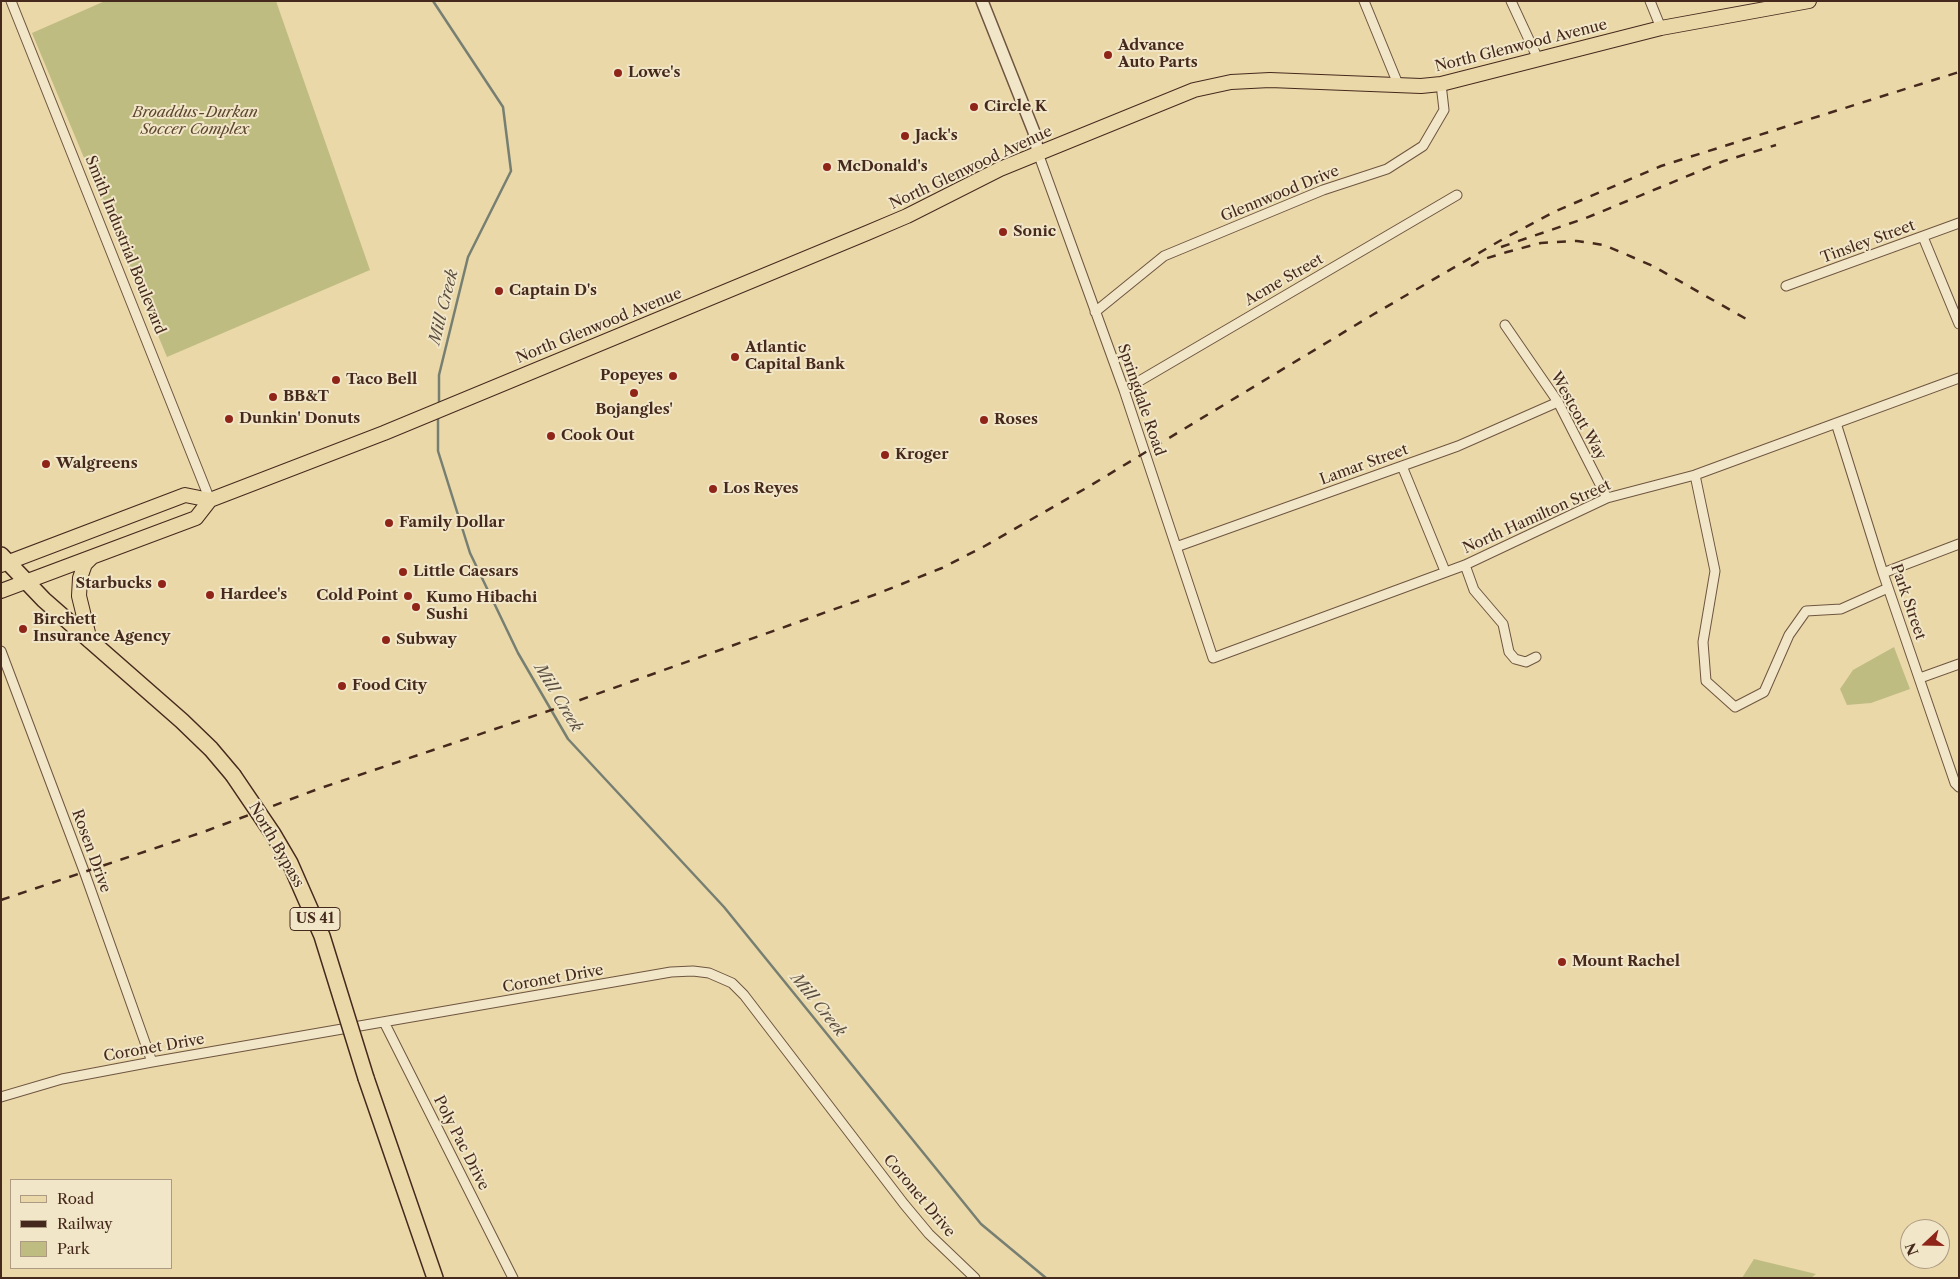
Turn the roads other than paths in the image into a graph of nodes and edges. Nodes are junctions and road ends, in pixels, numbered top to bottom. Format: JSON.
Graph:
{"nodes":[{"id":1,"x":11,"y":1,"type":"edge"},
{"id":2,"x":982,"y":1,"type":"edge"},
{"id":3,"x":1364,"y":1,"type":"edge"},
{"id":4,"x":1511,"y":1,"type":"edge"},
{"id":5,"x":1650,"y":1,"type":"edge"},
{"id":6,"x":1809,"y":1,"type":"edge"},
{"id":7,"x":1661,"y":28,"type":"junction"},
{"id":8,"x":1538,"y":59,"type":"junction"},
{"id":9,"x":1398,"y":84,"type":"junction"},
{"id":10,"x":1441,"y":84,"type":"junction"},
{"id":11,"x":1038,"y":153,"type":"junction"},
{"id":12,"x":1458,"y":194,"type":"dead end"},
{"id":13,"x":1959,"y":223,"type":"edge"},
{"id":14,"x":1923,"y":237,"type":"junction"},
{"id":15,"x":1786,"y":286,"type":"dead end"},
{"id":16,"x":1095,"y":312,"type":"junction"},
{"id":17,"x":1959,"y":324,"type":"edge"},
{"id":18,"x":1504,"y":325,"type":"dead end"},
{"id":19,"x":1959,"y":378,"type":"edge"},
{"id":20,"x":1124,"y":390,"type":"junction"},
{"id":21,"x":1558,"y":402,"type":"junction"},
{"id":22,"x":1836,"y":423,"type":"junction"},
{"id":23,"x":1402,"y":466,"type":"junction"},
{"id":24,"x":1695,"y":475,"type":"junction"},
{"id":25,"x":1607,"y":498,"type":"junction"},
{"id":26,"x":210,"y":500,"type":"junction"},
{"id":27,"x":1959,"y":544,"type":"edge"},
{"id":28,"x":1176,"y":547,"type":"junction"},
{"id":29,"x":92,"y":558,"type":"junction"},
{"id":30,"x":4,"y":561,"type":"edge"},
{"id":31,"x":1465,"y":565,"type":"junction"},
{"id":32,"x":1445,"y":571,"type":"junction"},
{"id":33,"x":1883,"y":572,"type":"junction"},
{"id":34,"x":26,"y":582,"type":"junction"},
{"id":35,"x":1888,"y":588,"type":"junction"},
{"id":36,"x":1,"y":591,"type":"edge"},
{"id":37,"x":90,"y":641,"type":"junction"},
{"id":38,"x":1,"y":651,"type":"edge"},
{"id":39,"x":1536,"y":657,"type":"dead end"},
{"id":40,"x":1213,"y":658,"type":"joint"},
{"id":41,"x":1959,"y":664,"type":"edge"},
{"id":42,"x":1920,"y":678,"type":"junction"},
{"id":43,"x":1959,"y":787,"type":"edge"},
{"id":44,"x":384,"y":1022,"type":"junction"},
{"id":45,"x":152,"y":1062,"type":"junction"},
{"id":46,"x":1,"y":1097,"type":"edge"},
{"id":47,"x":435,"y":1278,"type":"edge"},
{"id":48,"x":513,"y":1278,"type":"edge"},
{"id":49,"x":975,"y":1278,"type":"edge"}],
"edges":[{"from":1,"to":26,"type":"street","name":"Smith Industrial Boulevard"},
{"from":2,"to":11,"type":"street"},
{"from":3,"to":9,"type":"street"},
{"from":4,"to":8,"type":"street"},
{"from":5,"to":7,"type":"street"},
{"from":6,"to":7,"type":"main road","name":"North Glenwood Avenue"},
{"from":7,"to":8,"type":"main road","name":"North Glenwood Avenue"},
{"from":8,"to":10,"type":"main road","name":"North Glenwood Avenue"},
{"from":9,"to":10,"type":"main road","name":"North Glenwood Avenue"},
{"from":9,"to":11,"type":"main road","name":"North Glenwood Avenue"},
{"from":10,"to":16,"type":"street","name":"Glennwood Drive"},
{"from":11,"to":16,"type":"street","name":"Springdale Road"},
{"from":11,"to":26,"type":"main road","name":"North Glenwood Avenue"},
{"from":12,"to":20,"type":"street","name":"Acme Street"},
{"from":13,"to":14,"type":"street","name":"Tinsley Street"},
{"from":14,"to":15,"type":"street","name":"Tinsley Street"},
{"from":14,"to":17,"type":"street"},
{"from":16,"to":20,"type":"street","name":"Springdale Road"},
{"from":18,"to":21,"type":"street","name":"Westcott Way"},
{"from":19,"to":22,"type":"street","name":"North Hamilton Street"},
{"from":20,"to":28,"type":"street","name":"Springdale Road"},
{"from":21,"to":23,"type":"street","name":"Lamar Street"},
{"from":21,"to":25,"type":"street","name":"Westcott Way"},
{"from":22,"to":24,"type":"street","name":"North Hamilton Street"},
{"from":22,"to":33,"type":"street","name":"Park Street"},
{"from":23,"to":28,"type":"street","name":"Lamar Street"},
{"from":23,"to":32,"type":"street"},
{"from":24,"to":25,"type":"street","name":"North Hamilton Street"},
{"from":24,"to":35,"type":"street"},
{"from":25,"to":31,"type":"street","name":"North Hamilton Street"},
{"from":26,"to":29,"type":"main road","name":"North Glenwood Avenue"},
{"from":26,"to":30,"type":"main road"},
{"from":27,"to":33,"type":"street"},
{"from":28,"to":40,"type":"street","name":"Springdale Road"},
{"from":29,"to":34,"type":"main road","name":"North Glenwood Avenue"},
{"from":29,"to":37,"type":"main road"},
{"from":30,"to":34,"type":"highway","name":"North Bypass","number":"US 41"},
{"from":31,"to":32,"type":"street","name":"North Hamilton Street"},
{"from":31,"to":39,"type":"street"},
{"from":32,"to":40,"type":"street","name":"North Hamilton Street"},
{"from":33,"to":35,"type":"street","name":"Park Street"},
{"from":34,"to":36,"type":"main road","name":"North Glenwood Avenue"},
{"from":34,"to":37,"type":"highway","name":"North Bypass","number":"US 41"},
{"from":35,"to":42,"type":"street","name":"Park Street"},
{"from":37,"to":47,"type":"highway","name":"North Bypass","number":"US 41","bridge":true},
{"from":38,"to":45,"type":"street","name":"Rosen Drive"},
{"from":41,"to":42,"type":"street"},
{"from":42,"to":43,"type":"street","name":"Park Street"},
{"from":44,"to":45,"type":"street","name":"Coronet Drive"},
{"from":44,"to":48,"type":"street","name":"Poly Pac Drive"},
{"from":44,"to":49,"type":"street","name":"Coronet Drive"},
{"from":45,"to":46,"type":"street","name":"Coronet Drive"}]}
